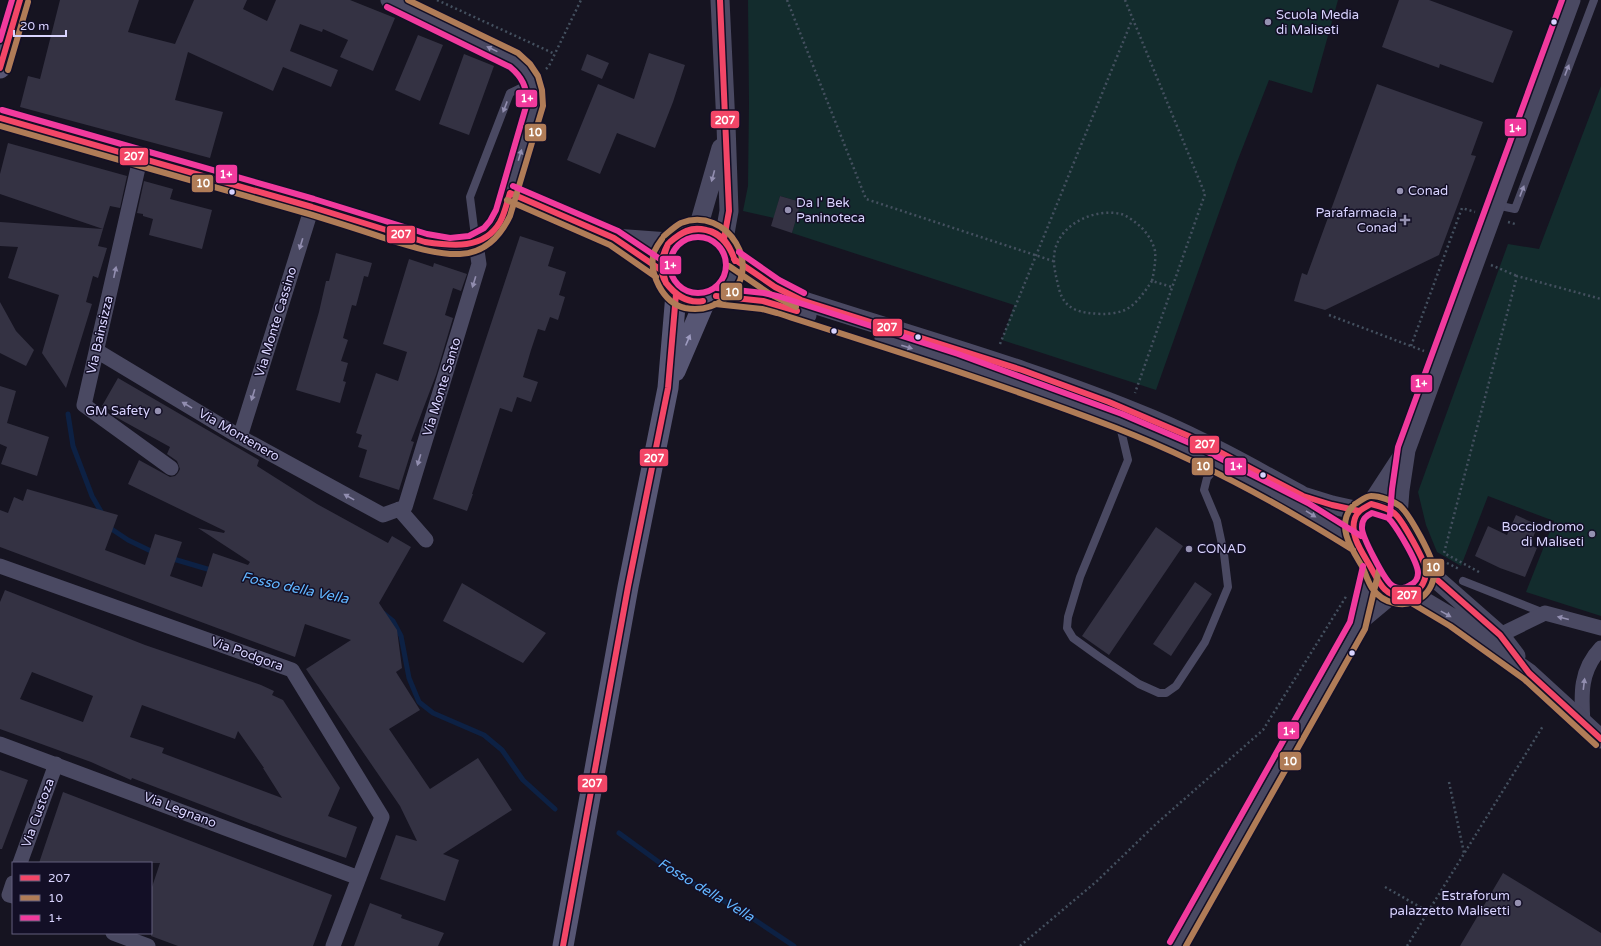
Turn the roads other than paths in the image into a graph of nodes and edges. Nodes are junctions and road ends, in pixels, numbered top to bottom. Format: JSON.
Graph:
{"nodes":[{"id":1,"x":20,"y":0,"type":"edge"},
{"id":2,"x":390,"y":0,"type":"edge"},
{"id":3,"x":720,"y":0,"type":"edge"},
{"id":4,"x":1571,"y":0,"type":"edge"},
{"id":5,"x":1594,"y":0,"type":"edge"},
{"id":6,"x":0,"y":68,"type":"edge"},
{"id":7,"x":532,"y":82,"type":"junction"},
{"id":8,"x":0,"y":118,"type":"edge"},
{"id":9,"x":726,"y":125,"type":"junction"},
{"id":10,"x":140,"y":159,"type":"junction"},
{"id":11,"x":510,"y":193,"type":"junction"},
{"id":12,"x":312,"y":207,"type":"junction"},
{"id":13,"x":1494,"y":211,"type":"junction"},
{"id":14,"x":698,"y":228,"type":"junction"},
{"id":15,"x":614,"y":238,"type":"junction"},
{"id":16,"x":724,"y":239,"type":"junction"},
{"id":17,"x":669,"y":242,"type":"junction"},
{"id":18,"x":476,"y":244,"type":"junction"},
{"id":19,"x":734,"y":259,"type":"junction"},
{"id":20,"x":661,"y":270,"type":"junction"},
{"id":21,"x":676,"y":294,"type":"junction"},
{"id":22,"x":710,"y":299,"type":"junction"},
{"id":23,"x":97,"y":351,"type":"junction"},
{"id":24,"x":668,"y":388,"type":"junction"},
{"id":25,"x":1119,"y":421,"type":"junction"},
{"id":26,"x":240,"y":437,"type":"junction"},
{"id":27,"x":1406,"y":450,"type":"junction"},
{"id":28,"x":172,"y":468,"type":"dead end"},
{"id":29,"x":1224,"y":469,"type":"junction"},
{"id":30,"x":1365,"y":508,"type":"junction"},
{"id":31,"x":399,"y":509,"type":"junction"},
{"id":32,"x":1398,"y":516,"type":"junction"},
{"id":33,"x":426,"y":540,"type":"dead end"},
{"id":34,"x":1357,"y":543,"type":"junction"},
{"id":35,"x":0,"y":566,"type":"edge"},
{"id":36,"x":1371,"y":568,"type":"junction"},
{"id":37,"x":1426,"y":570,"type":"junction"},
{"id":38,"x":1463,"y":581,"type":"dead end"},
{"id":39,"x":1412,"y":594,"type":"junction"},
{"id":40,"x":1394,"y":595,"type":"junction"},
{"id":41,"x":1545,"y":613,"type":"junction"},
{"id":42,"x":1358,"y":625,"type":"junction"},
{"id":43,"x":1601,"y":628,"type":"edge"},
{"id":44,"x":1500,"y":635,"type":"junction"},
{"id":45,"x":1601,"y":648,"type":"edge"},
{"id":46,"x":1529,"y":672,"type":"junction"},
{"id":47,"x":1584,"y":722,"type":"junction"},
{"id":48,"x":1601,"y":738,"type":"edge"},
{"id":49,"x":0,"y":744,"type":"edge"},
{"id":50,"x":56,"y":764,"type":"junction"},
{"id":51,"x":20,"y":862,"type":"edge"},
{"id":52,"x":359,"y":878,"type":"junction"},
{"id":53,"x":116,"y":934,"type":"edge"},
{"id":54,"x":148,"y":946,"type":"edge"},
{"id":55,"x":333,"y":946,"type":"edge"},
{"id":56,"x":563,"y":946,"type":"edge"},
{"id":57,"x":1177,"y":946,"type":"edge"}],
"edges":[{"from":1,"to":6,"type":"main road"},
{"from":7,"to":2,"type":"street","one_way":true},
{"from":3,"to":9,"type":"street"},
{"from":4,"to":13,"type":"street"},
{"from":13,"to":5,"type":"lane","one_way":true},
{"from":11,"to":7,"type":"street","one_way":true},
{"from":7,"to":18,"type":"lane","one_way":true},
{"from":8,"to":10,"type":"street"},
{"from":9,"to":14,"type":"street","one_way":true},
{"from":9,"to":16,"type":"street"},
{"from":10,"to":12,"type":"street"},
{"from":23,"to":10,"type":"street","name":"Via Bainsizza","one_way":true},
{"from":11,"to":15,"type":"street"},
{"from":11,"to":18,"type":"street"},
{"from":12,"to":18,"type":"street"},
{"from":12,"to":26,"type":"street","name":"Via Monte Cassino","one_way":true},
{"from":13,"to":27,"type":"street"},
{"from":14,"to":16,"type":"street"},
{"from":14,"to":17,"type":"street"},
{"from":15,"to":17,"type":"street"},
{"from":15,"to":20,"type":"street"},
{"from":16,"to":19,"type":"street"},
{"from":17,"to":20,"type":"street"},
{"from":18,"to":31,"type":"street","name":"Via Monte Santo","one_way":true},
{"from":19,"to":22,"type":"street"},
{"from":19,"to":30,"type":"street"},
{"from":20,"to":21,"type":"street"},
{"from":21,"to":22,"type":"street"},
{"from":21,"to":24,"type":"main road"},
{"from":24,"to":22,"type":"main road","one_way":true},
{"from":22,"to":25,"type":"street","one_way":true},
{"from":26,"to":23,"type":"street","name":"Via Montenero","one_way":true},
{"from":23,"to":28,"type":"street","name":"Via Bainsizza"},
{"from":24,"to":56,"type":"main road"},
{"from":25,"to":29,"type":"street"},
{"from":25,"to":29,"type":"lane"},
{"from":31,"to":26,"type":"street","name":"Via Montenero","one_way":true},
{"from":27,"to":30,"type":"street"},
{"from":27,"to":32,"type":"street"},
{"from":29,"to":34,"type":"street","one_way":true},
{"from":30,"to":32,"type":"street"},
{"from":30,"to":34,"type":"street"},
{"from":31,"to":33,"type":"street"},
{"from":32,"to":37,"type":"street"},
{"from":34,"to":36,"type":"street"},
{"from":35,"to":52,"type":"street","name":"Via Podgora"},
{"from":36,"to":40,"type":"street"},
{"from":36,"to":42,"type":"street"},
{"from":37,"to":39,"type":"street"},
{"from":37,"to":44,"type":"street"},
{"from":38,"to":41,"type":"lane"},
{"from":39,"to":40,"type":"street"},
{"from":39,"to":46,"type":"street","one_way":true},
{"from":40,"to":42,"type":"street"},
{"from":43,"to":41,"type":"street","one_way":true},
{"from":41,"to":44,"type":"street"},
{"from":42,"to":57,"type":"lane"},
{"from":44,"to":46,"type":"street"},
{"from":47,"to":45,"type":"street","one_way":true},
{"from":46,"to":47,"type":"street"},
{"from":47,"to":48,"type":"street"},
{"from":49,"to":50,"type":"street","name":"Via Legnano"},
{"from":50,"to":51,"type":"street","name":"Via Custoza"},
{"from":50,"to":52,"type":"street","name":"Via Legnano"},
{"from":52,"to":55,"type":"street"},
{"from":53,"to":54,"type":"street"}]}
